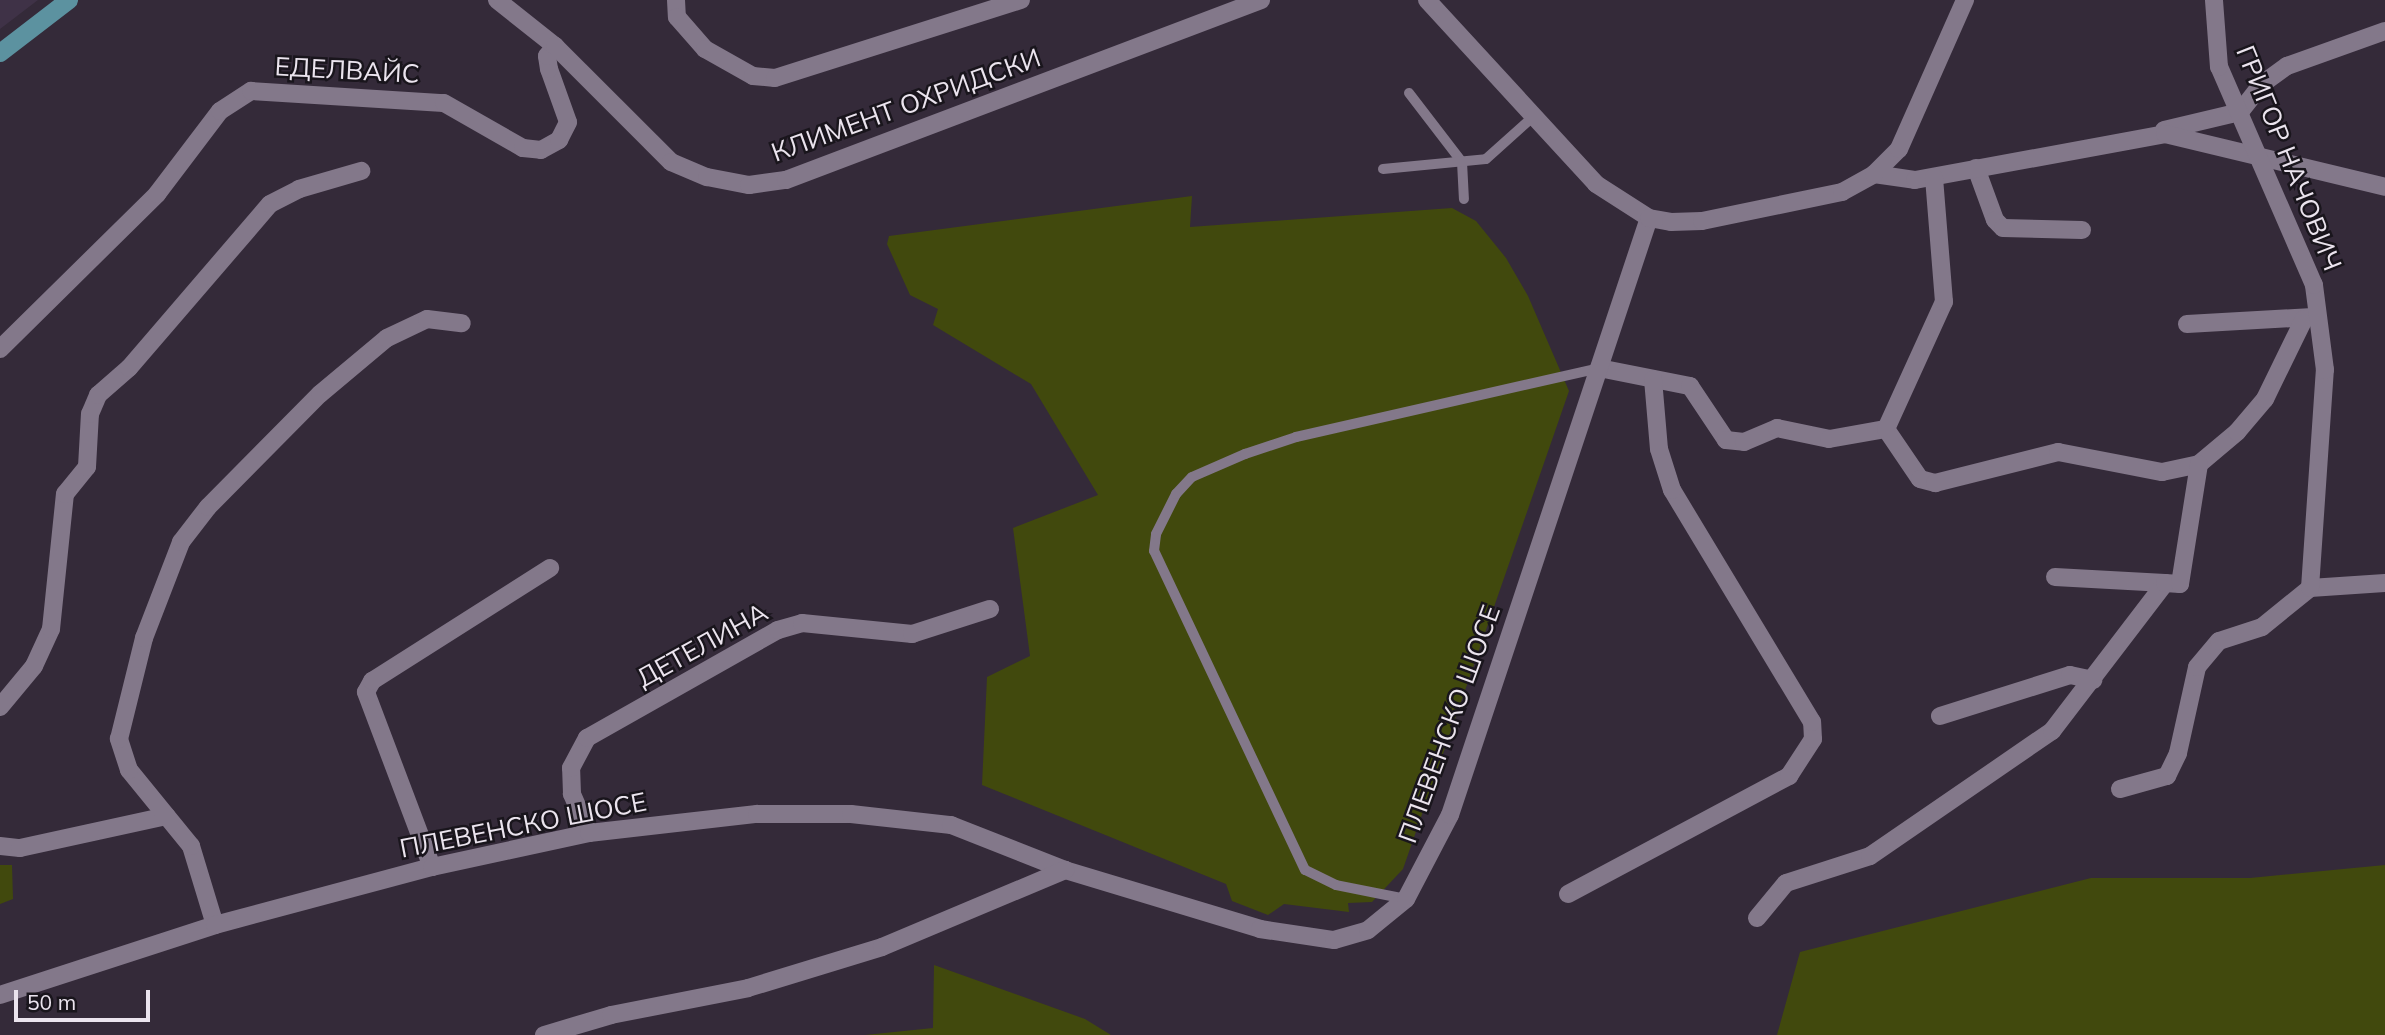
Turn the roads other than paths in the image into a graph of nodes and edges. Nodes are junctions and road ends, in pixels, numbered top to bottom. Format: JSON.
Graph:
{"nodes":[{"id":1,"x":69,"y":0,"type":"edge"},
{"id":2,"x":497,"y":0,"type":"edge"},
{"id":3,"x":665,"y":0,"type":"edge"},
{"id":4,"x":1021,"y":0,"type":"edge"},
{"id":5,"x":1261,"y":0,"type":"edge"},
{"id":6,"x":1427,"y":0,"type":"edge"},
{"id":7,"x":1965,"y":0,"type":"edge"},
{"id":8,"x":2214,"y":0,"type":"edge"},
{"id":9,"x":676,"y":8,"type":"edge"},
{"id":10,"x":2385,"y":32,"type":"edge"},
{"id":11,"x":555,"y":46,"type":"junction"},
{"id":12,"x":0,"y":53,"type":"edge"},
{"id":13,"x":1409,"y":93,"type":"dead end"},
{"id":14,"x":2240,"y":112,"type":"junction"},
{"id":15,"x":1534,"y":116,"type":"junction"},
{"id":16,"x":2137,"y":136,"type":"junction"},
{"id":17,"x":2259,"y":155,"type":"junction"},
{"id":18,"x":1462,"y":162,"type":"junction"},
{"id":19,"x":1976,"y":168,"type":"junction"},
{"id":20,"x":1383,"y":169,"type":"dead end"},
{"id":21,"x":361,"y":171,"type":"dead end"},
{"id":22,"x":1874,"y":174,"type":"junction"},
{"id":23,"x":1934,"y":177,"type":"junction"},
{"id":24,"x":2385,"y":187,"type":"edge"},
{"id":25,"x":1464,"y":199,"type":"dead end"},
{"id":26,"x":1649,"y":218,"type":"junction"},
{"id":27,"x":2082,"y":230,"type":"dead end"},
{"id":28,"x":2311,"y":318,"type":"junction"},
{"id":29,"x":462,"y":323,"type":"dead end"},
{"id":30,"x":2187,"y":324,"type":"dead end"},
{"id":31,"x":0,"y":349,"type":"edge"},
{"id":32,"x":1599,"y":368,"type":"junction"},
{"id":33,"x":1653,"y":379,"type":"junction"},
{"id":34,"x":1886,"y":429,"type":"junction"},
{"id":35,"x":2199,"y":464,"type":"junction"},
{"id":36,"x":550,"y":568,"type":"dead end"},
{"id":37,"x":2055,"y":578,"type":"dead end"},
{"id":38,"x":2165,"y":583,"type":"junction"},
{"id":39,"x":2385,"y":583,"type":"edge"},
{"id":40,"x":2309,"y":588,"type":"junction"},
{"id":41,"x":990,"y":609,"type":"dead end"},
{"id":42,"x":2093,"y":680,"type":"junction"},
{"id":43,"x":0,"y":707,"type":"edge"},
{"id":44,"x":1940,"y":716,"type":"dead end"},
{"id":45,"x":2120,"y":789,"type":"dead end"},
{"id":46,"x":167,"y":816,"type":"junction"},
{"id":47,"x":589,"y":833,"type":"junction"},
{"id":48,"x":0,"y":846,"type":"edge"},
{"id":49,"x":432,"y":867,"type":"junction"},
{"id":50,"x":1065,"y":870,"type":"junction"},
{"id":51,"x":1568,"y":894,"type":"dead end"},
{"id":52,"x":1406,"y":899,"type":"junction"},
{"id":53,"x":1757,"y":918,"type":"dead end"},
{"id":54,"x":215,"y":925,"type":"junction"},
{"id":55,"x":0,"y":995,"type":"edge"},
{"id":56,"x":544,"y":1035,"type":"edge"}],
"edges":[{"from":1,"to":12,"type":"main road"},
{"from":2,"to":11,"type":"street","name":"КЛИМЕНТ ОХРИДСКИ"},
{"from":3,"to":9,"type":"street"},
{"from":4,"to":9,"type":"street"},
{"from":5,"to":11,"type":"street","name":"КЛИМЕНТ ОХРИДСКИ"},
{"from":6,"to":15,"type":"street"},
{"from":7,"to":22,"type":"street"},
{"from":8,"to":14,"type":"street","name":"ГРИГОР НАЧОВИЧ"},
{"from":10,"to":14,"type":"street"},
{"from":11,"to":31,"type":"street","name":"ЕДЕЛВАЙС"},
{"from":13,"to":18,"type":"lane"},
{"from":14,"to":16,"type":"street"},
{"from":14,"to":17,"type":"street","name":"ГРИГОР НАЧОВИЧ"},
{"from":15,"to":18,"type":"lane"},
{"from":15,"to":26,"type":"street"},
{"from":16,"to":17,"type":"street"},
{"from":16,"to":19,"type":"street"},
{"from":17,"to":24,"type":"street"},
{"from":17,"to":28,"type":"street","name":"ГРИГОР НАЧОВИЧ"},
{"from":18,"to":20,"type":"lane"},
{"from":18,"to":25,"type":"lane"},
{"from":19,"to":23,"type":"street"},
{"from":19,"to":27,"type":"street"},
{"from":21,"to":43,"type":"street"},
{"from":22,"to":23,"type":"street"},
{"from":22,"to":26,"type":"street"},
{"from":23,"to":34,"type":"street"},
{"from":26,"to":32,"type":"street","name":"ПЛЕВЕНСКО ШОСЕ"},
{"from":28,"to":30,"type":"street"},
{"from":28,"to":35,"type":"street"},
{"from":28,"to":40,"type":"street","name":"ГРИГОР НАЧОВИЧ"},
{"from":29,"to":46,"type":"street"},
{"from":32,"to":33,"type":"street"},
{"from":32,"to":52,"type":"street","name":"ПЛЕВЕНСКО ШОСЕ"},
{"from":32,"to":52,"type":"lane"},
{"from":33,"to":34,"type":"street"},
{"from":33,"to":51,"type":"street"},
{"from":34,"to":35,"type":"street"},
{"from":35,"to":38,"type":"street"},
{"from":36,"to":49,"type":"street"},
{"from":37,"to":38,"type":"street"},
{"from":38,"to":42,"type":"street"},
{"from":39,"to":40,"type":"street"},
{"from":40,"to":45,"type":"street"},
{"from":41,"to":47,"type":"street","name":"ДЕТЕЛИНА"},
{"from":42,"to":44,"type":"street"},
{"from":42,"to":53,"type":"street"},
{"from":46,"to":48,"type":"street"},
{"from":46,"to":54,"type":"street"},
{"from":47,"to":49,"type":"street","name":"ПЛЕВЕНСКО ШОСЕ"},
{"from":47,"to":50,"type":"street","name":"ПЛЕВЕНСКО ШОСЕ"},
{"from":49,"to":54,"type":"street","name":"ПЛЕВЕНСКО ШОСЕ"},
{"from":50,"to":52,"type":"street","name":"ПЛЕВЕНСКО ШОСЕ"},
{"from":50,"to":56,"type":"street"},
{"from":54,"to":55,"type":"street","name":"ПЛЕВЕНСКО ШОСЕ"}]}
